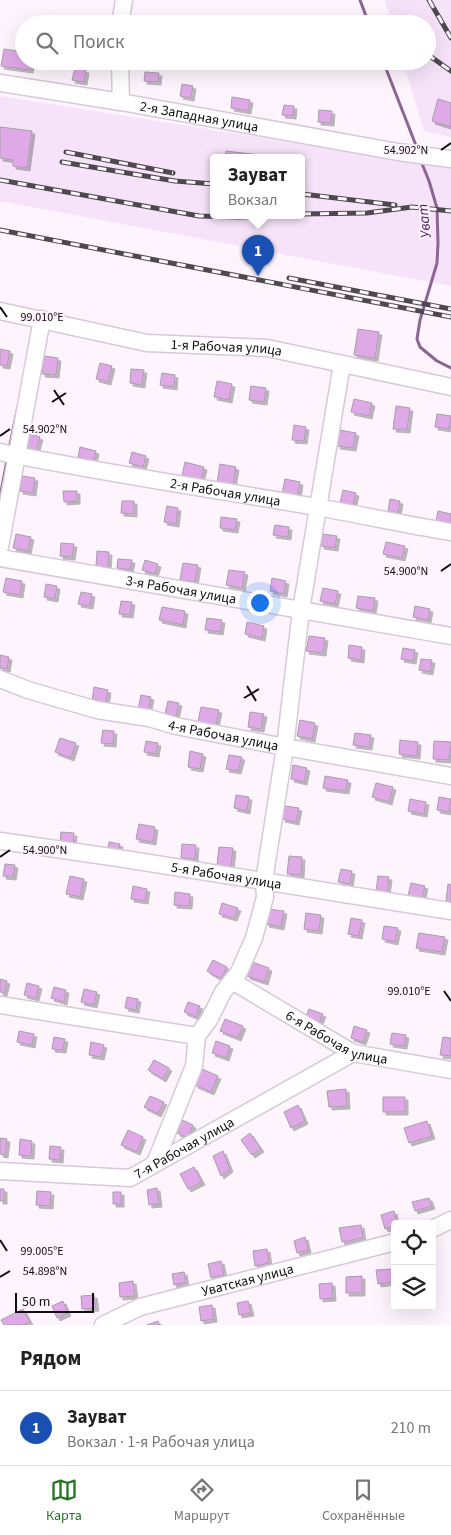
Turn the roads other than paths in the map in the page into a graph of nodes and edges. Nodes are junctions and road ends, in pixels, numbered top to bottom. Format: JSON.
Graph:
{"nodes":[{"id":1,"x":124,"y":0,"type":"edge"},
{"id":2,"x":122,"y":15,"type":"edge"},
{"id":3,"x":120,"y":70,"type":"edge"},
{"id":4,"x":0,"y":83,"type":"edge"},
{"id":5,"x":121,"y":102,"type":"junction"},
{"id":6,"x":444,"y":158,"type":"edge"},
{"id":7,"x":0,"y":311,"type":"edge"},
{"id":8,"x":42,"y":319,"type":"junction"},
{"id":9,"x":342,"y":364,"type":"junction"},
{"id":10,"x":451,"y":387,"type":"edge"},
{"id":11,"x":0,"y":452,"type":"edge"},
{"id":12,"x":18,"y":456,"type":"junction"},
{"id":13,"x":318,"y":508,"type":"junction"},
{"id":14,"x":451,"y":532,"type":"edge"},
{"id":15,"x":0,"y":547,"type":"edge"},
{"id":16,"x":0,"y":558,"type":"edge"},
{"id":17,"x":301,"y":610,"type":"junction"},
{"id":18,"x":451,"y":636,"type":"edge"},
{"id":19,"x":0,"y":679,"type":"edge"},
{"id":20,"x":285,"y":748,"type":"junction"},
{"id":21,"x":451,"y":776,"type":"edge"},
{"id":22,"x":0,"y":841,"type":"edge"},
{"id":23,"x":264,"y":881,"type":"junction"},
{"id":24,"x":451,"y":911,"type":"edge"},
{"id":25,"x":232,"y":981,"type":"junction"},
{"id":26,"x":0,"y":1005,"type":"edge"},
{"id":27,"x":197,"y":1036,"type":"junction"},
{"id":28,"x":353,"y":1053,"type":"junction"},
{"id":29,"x":451,"y":1070,"type":"edge"},
{"id":30,"x":155,"y":1163,"type":"junction"},
{"id":31,"x":0,"y":1171,"type":"edge"},
{"id":32,"x":451,"y":1220,"type":"edge"},
{"id":33,"x":436,"y":1227,"type":"edge"},
{"id":34,"x":391,"y":1243,"type":"edge"},
{"id":35,"x":104,"y":1325,"type":"edge"}],
"edges":[{"from":1,"to":2,"type":"street"},
{"from":3,"to":5,"type":"street"},
{"from":4,"to":5,"type":"street","name":"2-я Западная улица"},
{"from":5,"to":6,"type":"street","name":"2-я Западная улица"},
{"from":7,"to":8,"type":"street","name":"1-я Рабочая улица"},
{"from":8,"to":9,"type":"street","name":"1-я Рабочая улица"},
{"from":8,"to":12,"type":"street"},
{"from":9,"to":10,"type":"street","name":"1-я Рабочая улица"},
{"from":9,"to":13,"type":"street"},
{"from":11,"to":12,"type":"street","name":"2-я Рабочая улица"},
{"from":12,"to":13,"type":"street","name":"2-я Рабочая улица"},
{"from":12,"to":15,"type":"street"},
{"from":13,"to":14,"type":"street","name":"2-я Рабочая улица"},
{"from":13,"to":17,"type":"street"},
{"from":16,"to":17,"type":"street","name":"3-я Рабочая улица"},
{"from":17,"to":18,"type":"street","name":"3-я Рабочая улица"},
{"from":17,"to":20,"type":"street"},
{"from":19,"to":20,"type":"street","name":"4-я Рабочая улица"},
{"from":20,"to":21,"type":"street","name":"4-я Рабочая улица"},
{"from":20,"to":23,"type":"street"},
{"from":22,"to":23,"type":"street","name":"5-я Рабочая улица"},
{"from":23,"to":24,"type":"street","name":"5-я Рабочая улица"},
{"from":23,"to":25,"type":"street"},
{"from":25,"to":27,"type":"street"},
{"from":25,"to":28,"type":"street","name":"6-я Рабочая улица"},
{"from":26,"to":27,"type":"street"},
{"from":27,"to":30,"type":"street"},
{"from":28,"to":29,"type":"street","name":"6-я Рабочая улица"},
{"from":28,"to":30,"type":"street","name":"7-я Рабочая улица"},
{"from":30,"to":31,"type":"street","name":"7-я Рабочая улица"},
{"from":32,"to":33,"type":"street"},
{"from":34,"to":35,"type":"street","name":"Уватская улица"}]}
